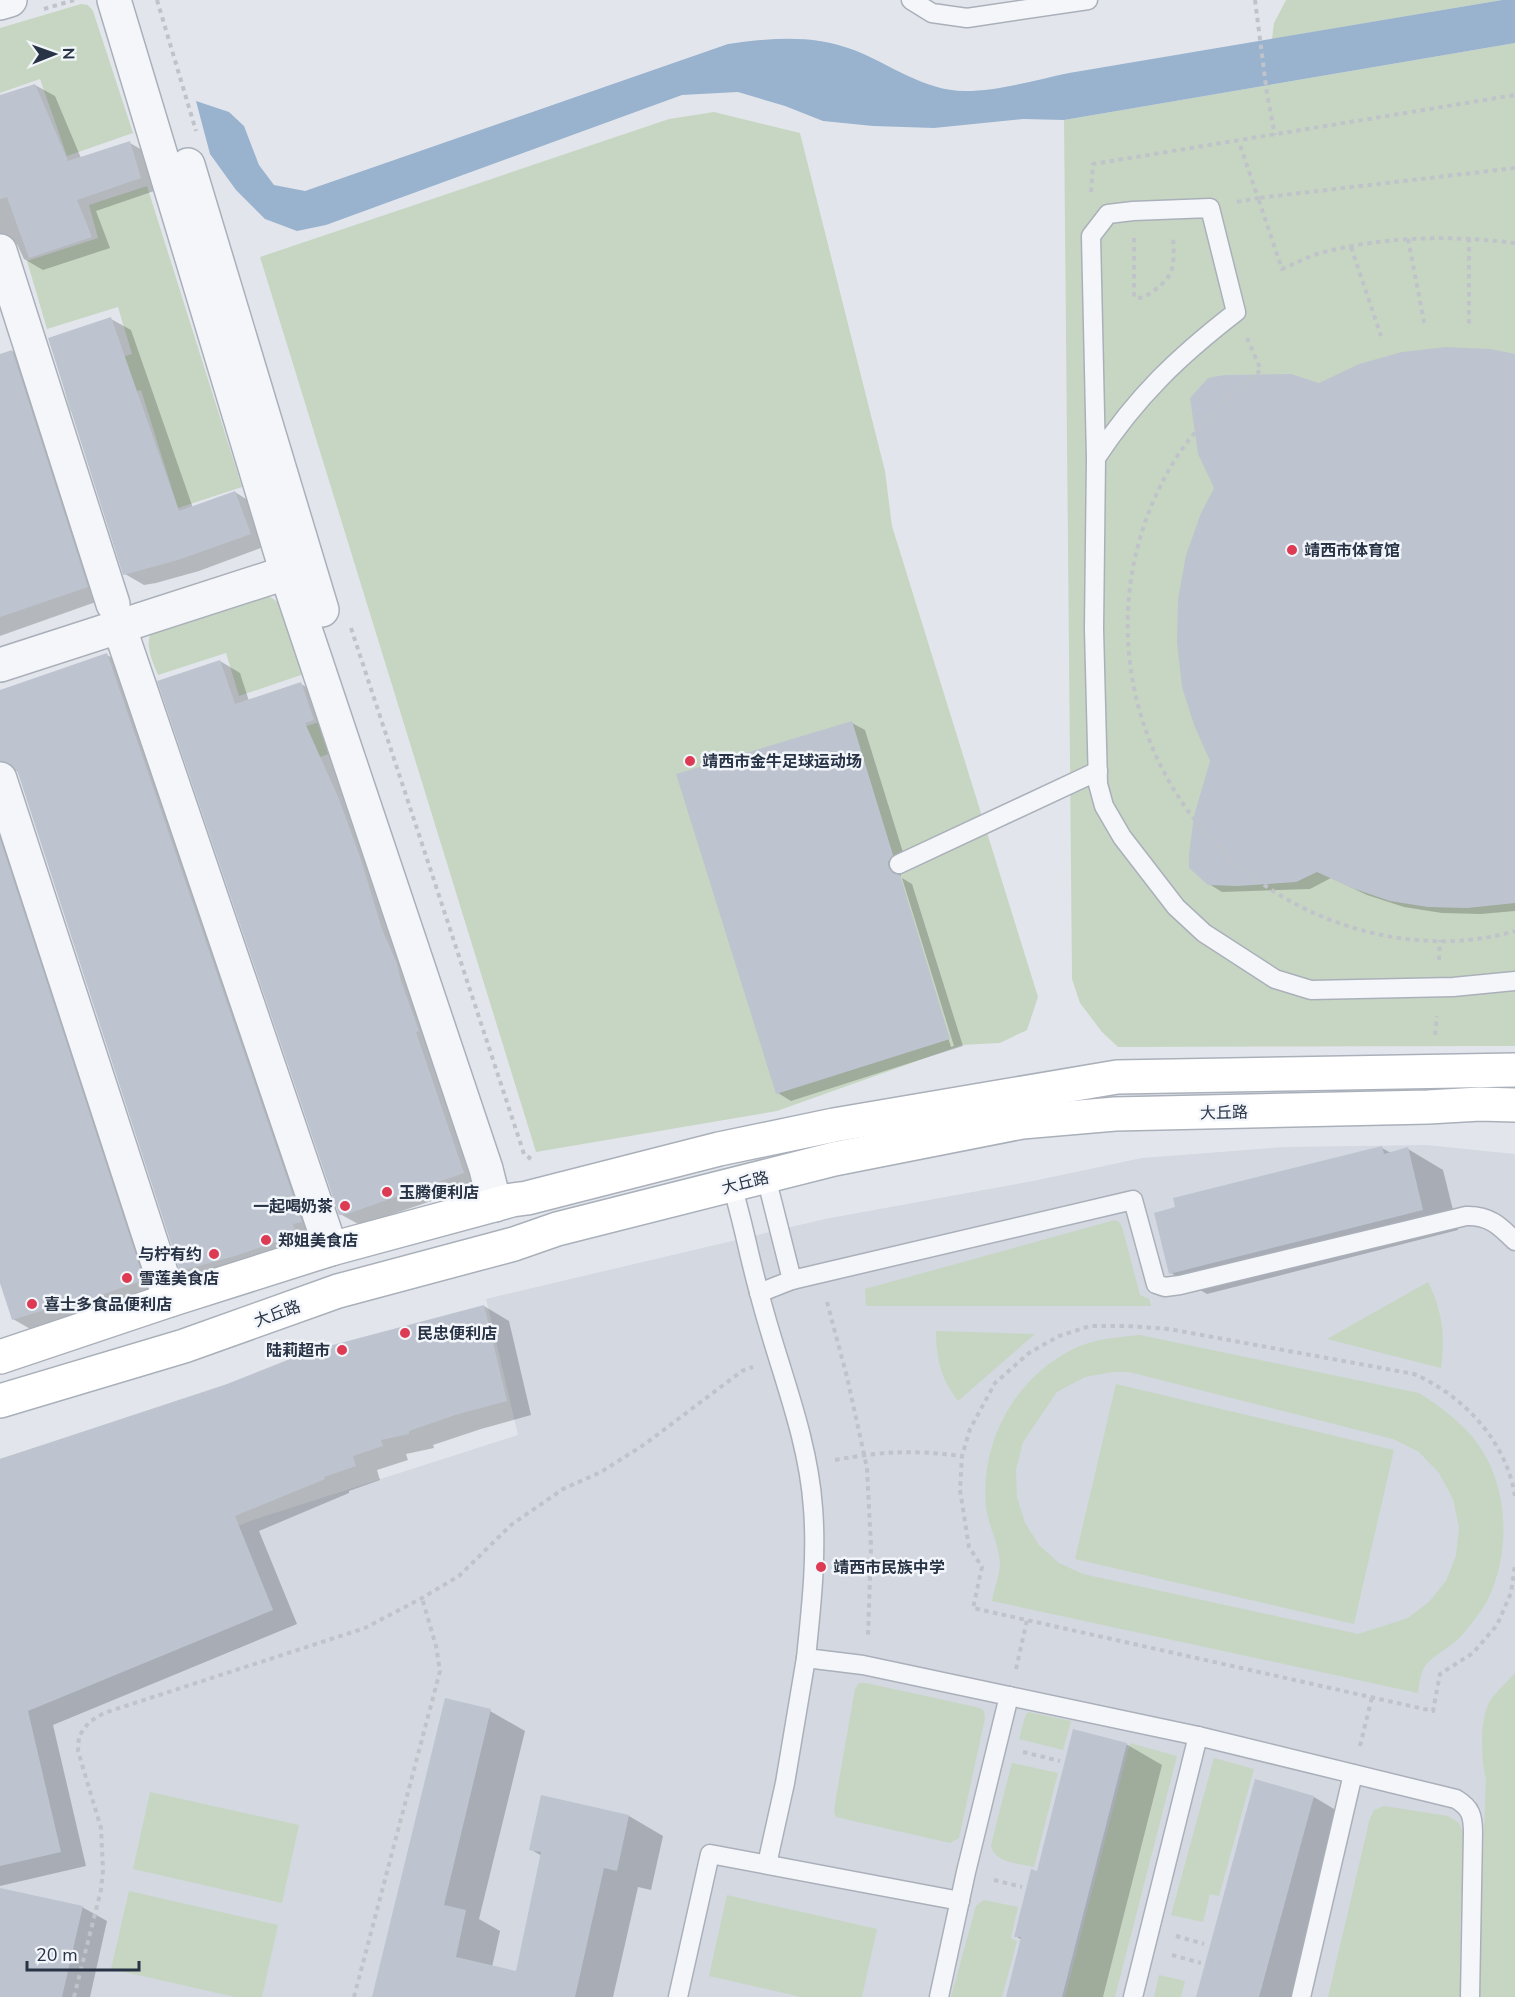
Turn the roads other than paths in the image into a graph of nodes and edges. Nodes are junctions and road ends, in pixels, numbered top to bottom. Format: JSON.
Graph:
{"nodes":[{"id":1,"x":10,"y":0,"type":"edge"},
{"id":2,"x":114,"y":0,"type":"edge"},
{"id":3,"x":139,"y":0,"type":"edge"},
{"id":4,"x":911,"y":0,"type":"edge"},
{"id":5,"x":1089,"y":0,"type":"edge"},
{"id":6,"x":0,"y":3,"type":"edge"},
{"id":7,"x":0,"y":251,"type":"edge"},
{"id":8,"x":1096,"y":458,"type":"junction"},
{"id":9,"x":294,"y":559,"type":"junction"},
{"id":10,"x":116,"y":615,"type":"junction"},
{"id":11,"x":0,"y":645,"type":"edge"},
{"id":12,"x":0,"y":665,"type":"edge"},
{"id":13,"x":1098,"y":771,"type":"junction"},
{"id":14,"x":0,"y":779,"type":"edge"},
{"id":15,"x":899,"y":864,"type":"dead end"},
{"id":16,"x":1515,"y":981,"type":"edge"},
{"id":17,"x":1515,"y":1070,"type":"edge"},
{"id":18,"x":1515,"y":1105,"type":"edge"},
{"id":19,"x":766,"y":1177,"type":"junction"},
{"id":20,"x":732,"y":1186,"type":"junction"},
{"id":21,"x":503,"y":1203,"type":"junction"},
{"id":22,"x":1515,"y":1241,"type":"edge"},
{"id":23,"x":331,"y":1249,"type":"junction"},
{"id":24,"x":792,"y":1280,"type":"junction"},
{"id":25,"x":759,"y":1293,"type":"junction"},
{"id":26,"x":170,"y":1300,"type":"junction"},
{"id":27,"x":0,"y":1357,"type":"edge"},
{"id":28,"x":0,"y":1401,"type":"edge"},
{"id":29,"x":806,"y":1658,"type":"junction"},
{"id":30,"x":1009,"y":1696,"type":"junction"},
{"id":31,"x":1198,"y":1736,"type":"junction"},
{"id":32,"x":1353,"y":1774,"type":"junction"},
{"id":33,"x":767,"y":1864,"type":"junction"},
{"id":34,"x":960,"y":1901,"type":"junction"},
{"id":35,"x":678,"y":1997,"type":"edge"},
{"id":36,"x":939,"y":1997,"type":"edge"},
{"id":37,"x":1133,"y":1997,"type":"edge"},
{"id":38,"x":1301,"y":1997,"type":"edge"},
{"id":39,"x":1470,"y":1997,"type":"edge"}],
"edges":[{"from":1,"to":6,"type":"street"},
{"from":2,"to":9,"type":"street"},
{"from":3,"to":9,"type":"street"},
{"from":4,"to":5,"type":"lane"},
{"from":7,"to":10,"type":"street"},
{"from":8,"to":8,"type":"lane"},
{"from":8,"to":13,"type":"lane"},
{"from":9,"to":10,"type":"street"},
{"from":9,"to":21,"type":"street"},
{"from":10,"to":11,"type":"street"},
{"from":10,"to":12,"type":"street"},
{"from":10,"to":23,"type":"street"},
{"from":13,"to":15,"type":"lane"},
{"from":13,"to":16,"type":"lane"},
{"from":14,"to":26,"type":"street"},
{"from":17,"to":21,"type":"main road"},
{"from":18,"to":19,"type":"main road","name":"大丘路"},
{"from":19,"to":20,"type":"main road","name":"大丘路"},
{"from":19,"to":24,"type":"lane"},
{"from":20,"to":25,"type":"lane"},
{"from":20,"to":28,"type":"main road","name":"大丘路"},
{"from":21,"to":23,"type":"main road"},
{"from":22,"to":24,"type":"lane"},
{"from":23,"to":26,"type":"main road"},
{"from":24,"to":25,"type":"lane"},
{"from":25,"to":29,"type":"lane"},
{"from":26,"to":27,"type":"main road"},
{"from":29,"to":30,"type":"lane"},
{"from":29,"to":33,"type":"lane"},
{"from":30,"to":31,"type":"lane"},
{"from":30,"to":34,"type":"lane"},
{"from":31,"to":32,"type":"lane"},
{"from":31,"to":37,"type":"lane"},
{"from":32,"to":38,"type":"lane"},
{"from":32,"to":39,"type":"lane"},
{"from":33,"to":34,"type":"lane"},
{"from":33,"to":35,"type":"lane"},
{"from":34,"to":36,"type":"lane"}]}
